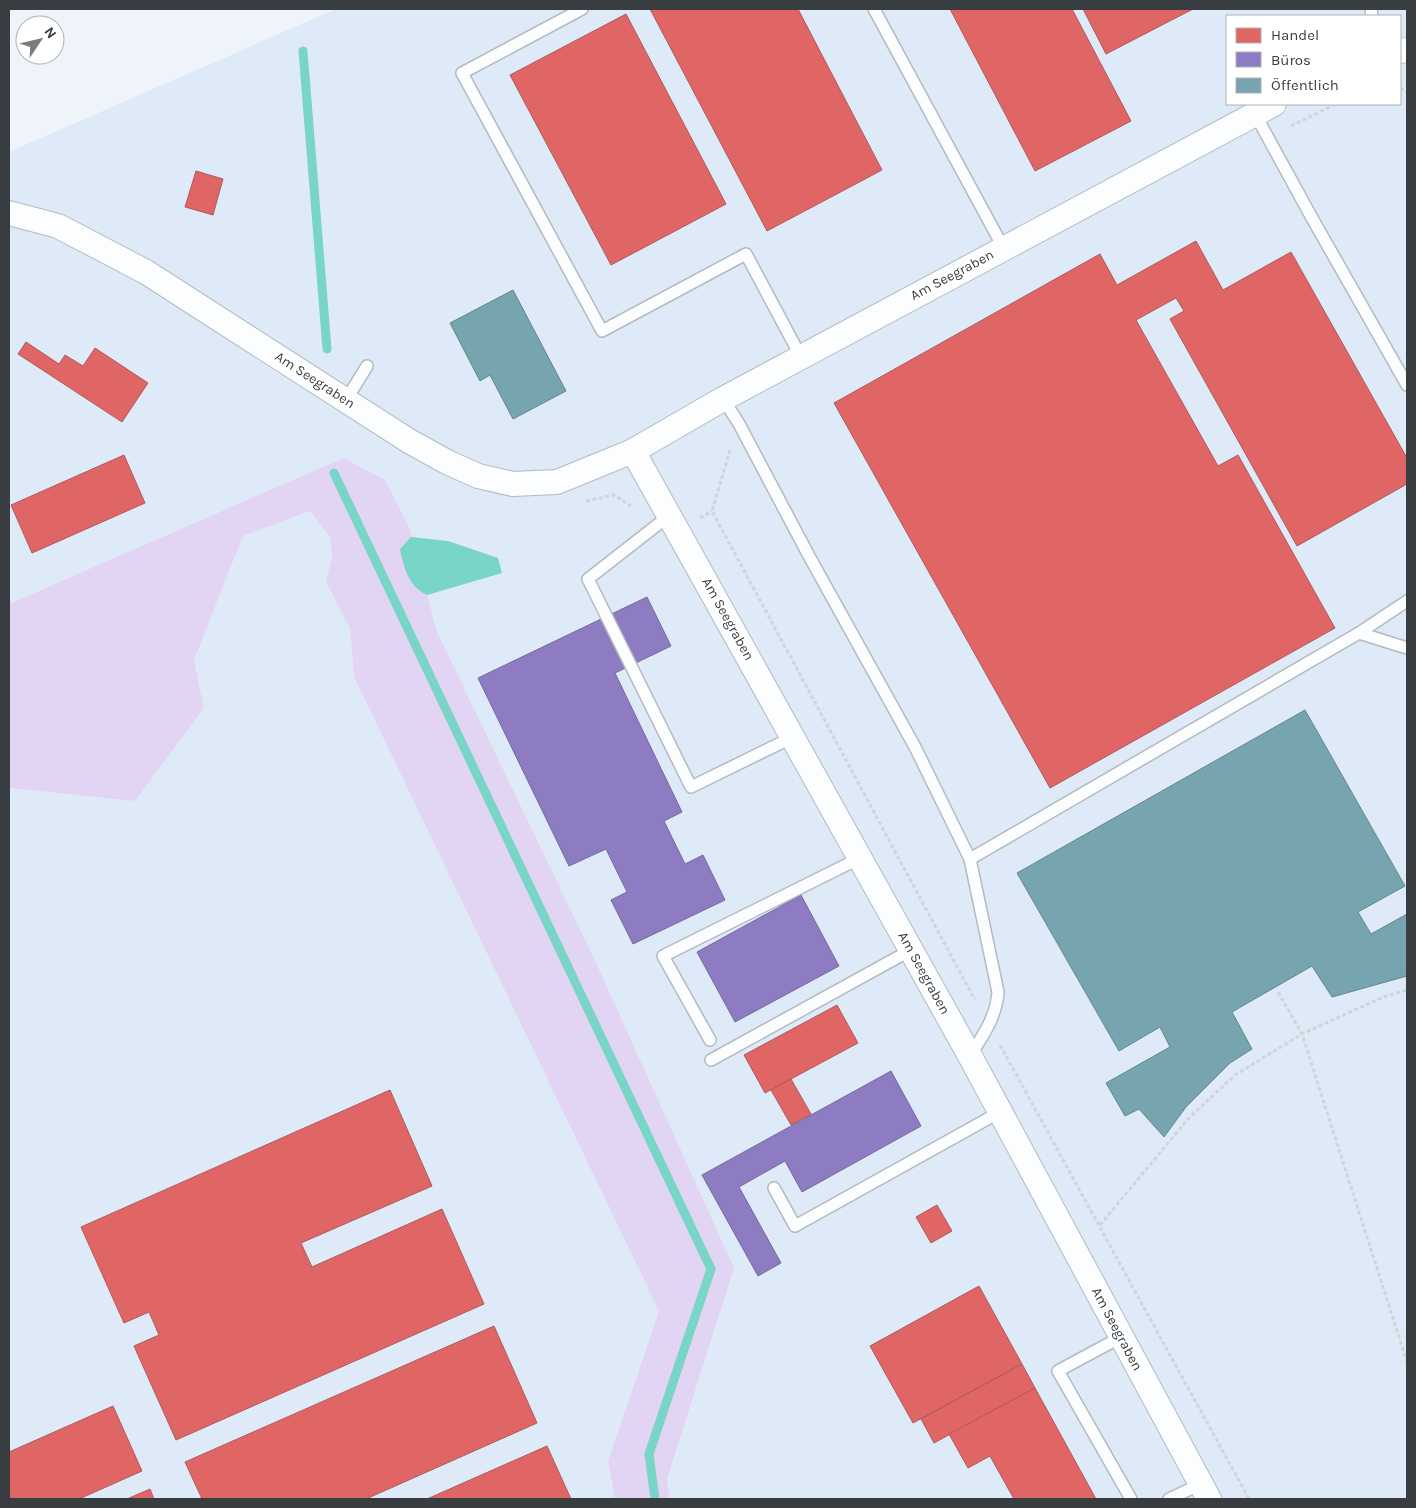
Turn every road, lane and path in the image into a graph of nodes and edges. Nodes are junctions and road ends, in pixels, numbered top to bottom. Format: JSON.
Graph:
{"nodes":[{"id":1,"x":582,"y":9,"type":"edge"},
{"id":2,"x":874,"y":9,"type":"edge"},
{"id":3,"x":1334,"y":105,"type":"edge"},
{"id":4,"x":1264,"y":109,"type":"edge"},
{"id":5,"x":1267,"y":138,"type":"junction"},
{"id":6,"x":9,"y":213,"type":"edge"},
{"id":7,"x":1003,"y":248,"type":"junction"},
{"id":8,"x":801,"y":356,"type":"junction"},
{"id":9,"x":367,"y":366,"type":"dead end"},
{"id":10,"x":1407,"y":385,"type":"edge"},
{"id":11,"x":723,"y":398,"type":"junction"},
{"id":12,"x":346,"y":400,"type":"junction"},
{"id":13,"x":738,"y":422,"type":"junction"},
{"id":14,"x":633,"y":451,"type":"junction"},
{"id":15,"x":670,"y":515,"type":"junction"},
{"id":16,"x":1407,"y":601,"type":"edge"},
{"id":17,"x":1359,"y":633,"type":"junction"},
{"id":18,"x":1407,"y":648,"type":"edge"},
{"id":19,"x":793,"y":737,"type":"junction"},
{"id":20,"x":860,"y":858,"type":"junction"},
{"id":21,"x":970,"y":859,"type":"junction"},
{"id":22,"x":912,"y":950,"type":"junction"},
{"id":23,"x":1407,"y":990,"type":"edge"},
{"id":24,"x":1278,"y":992,"type":"dead end"},
{"id":25,"x":989,"y":1026,"type":"junction"},
{"id":26,"x":1302,"y":1034,"type":"junction"},
{"id":27,"x":710,"y":1040,"type":"dead end"},
{"id":28,"x":970,"y":1056,"type":"junction"},
{"id":29,"x":711,"y":1060,"type":"dead end"},
{"id":30,"x":1000,"y":1112,"type":"junction"},
{"id":31,"x":774,"y":1188,"type":"dead end"},
{"id":32,"x":1100,"y":1225,"type":"junction"},
{"id":33,"x":1121,"y":1337,"type":"junction"},
{"id":34,"x":1407,"y":1362,"type":"edge"},
{"id":35,"x":1205,"y":1492,"type":"edge"},
{"id":36,"x":1131,"y":1499,"type":"edge"},
{"id":37,"x":1169,"y":1499,"type":"edge"},
{"id":38,"x":1249,"y":1499,"type":"edge"}],
"edges":[{"from":1,"to":8,"type":"lane"},
{"from":2,"to":7,"type":"lane"},
{"from":3,"to":5,"type":"path"},
{"from":4,"to":5,"type":"lane"},
{"from":4,"to":7,"type":"street","name":"Am Seegraben"},
{"from":5,"to":10,"type":"lane"},
{"from":6,"to":12,"type":"street","name":"Am Seegraben"},
{"from":7,"to":8,"type":"street","name":"Am Seegraben"},
{"from":8,"to":11,"type":"street","name":"Am Seegraben"},
{"from":9,"to":12,"type":"lane"},
{"from":11,"to":13,"type":"lane"},
{"from":11,"to":14,"type":"street","name":"Am Seegraben"},
{"from":12,"to":14,"type":"street","name":"Am Seegraben"},
{"from":13,"to":21,"type":"lane"},
{"from":13,"to":25,"type":"path"},
{"from":14,"to":15,"type":"street","name":"Am Seegraben"},
{"from":15,"to":19,"type":"street","name":"Am Seegraben"},
{"from":15,"to":19,"type":"lane"},
{"from":16,"to":17,"type":"lane"},
{"from":17,"to":18,"type":"lane"},
{"from":17,"to":21,"type":"lane"},
{"from":19,"to":20,"type":"street","name":"Am Seegraben"},
{"from":20,"to":22,"type":"street","name":"Am Seegraben"},
{"from":20,"to":27,"type":"lane"},
{"from":21,"to":25,"type":"lane"},
{"from":22,"to":28,"type":"street","name":"Am Seegraben"},
{"from":22,"to":29,"type":"lane"},
{"from":23,"to":26,"type":"path"},
{"from":24,"to":26,"type":"path"},
{"from":25,"to":28,"type":"lane"},
{"from":25,"to":32,"type":"path"},
{"from":26,"to":32,"type":"path"},
{"from":26,"to":34,"type":"path"},
{"from":28,"to":30,"type":"street","name":"Am Seegraben"},
{"from":30,"to":31,"type":"lane"},
{"from":30,"to":33,"type":"street","name":"Am Seegraben"},
{"from":32,"to":38,"type":"path"},
{"from":33,"to":35,"type":"street","name":"Am Seegraben"},
{"from":33,"to":36,"type":"lane"},
{"from":35,"to":37,"type":"lane"}]}
